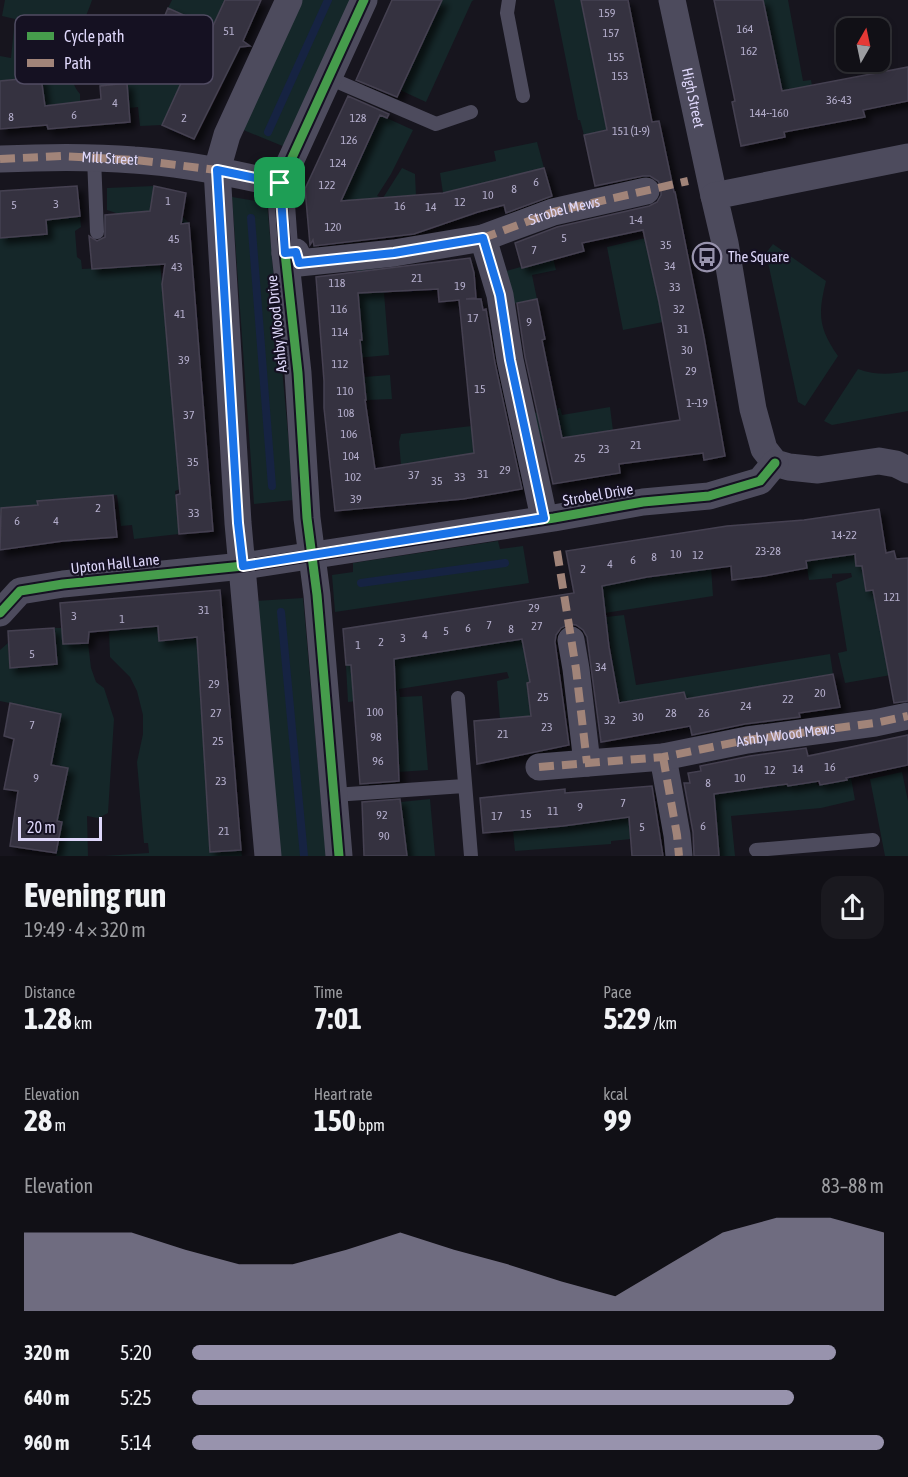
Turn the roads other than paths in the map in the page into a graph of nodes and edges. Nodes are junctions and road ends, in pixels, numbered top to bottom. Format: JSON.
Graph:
{"nodes":[{"id":1,"x":289,"y":0,"type":"edge"},
{"id":2,"x":364,"y":0,"type":"edge"},
{"id":3,"x":509,"y":0,"type":"edge"},
{"id":4,"x":672,"y":0,"type":"edge"},
{"id":5,"x":328,"y":78,"type":"junction"},
{"id":6,"x":523,"y":96,"type":"dead end"},
{"id":7,"x":471,"y":112,"type":"dead end"},
{"id":8,"x":94,"y":158,"type":"junction"},
{"id":9,"x":908,"y":158,"type":"edge"},
{"id":10,"x":0,"y":159,"type":"edge"},
{"id":11,"x":217,"y":170,"type":"junction"},
{"id":12,"x":280,"y":183,"type":"junction"},
{"id":13,"x":646,"y":191,"type":"dead end"},
{"id":14,"x":714,"y":196,"type":"junction"},
{"id":15,"x":97,"y":232,"type":"dead end"},
{"id":16,"x":483,"y":238,"type":"junction"},
{"id":17,"x":285,"y":253,"type":"junction"},
{"id":18,"x":775,"y":464,"type":"junction"},
{"id":19,"x":908,"y":470,"type":"edge"},
{"id":20,"x":544,"y":518,"type":"junction"},
{"id":21,"x":311,"y":555,"type":"junction"},
{"id":22,"x":243,"y":566,"type":"junction"},
{"id":23,"x":0,"y":613,"type":"edge"},
{"id":24,"x":571,"y":640,"type":"dead end"},
{"id":25,"x":458,"y":698,"type":"dead end"},
{"id":26,"x":908,"y":716,"type":"edge"},
{"id":27,"x":663,"y":757,"type":"junction"},
{"id":28,"x":587,"y":763,"type":"junction"},
{"id":29,"x":539,"y":767,"type":"dead end"},
{"id":30,"x":464,"y":786,"type":"junction"},
{"id":31,"x":334,"y":795,"type":"junction"},
{"id":32,"x":873,"y":840,"type":"dead end"},
{"id":33,"x":756,"y":850,"type":"dead end"},
{"id":34,"x":833,"y":850,"type":"edge"},
{"id":35,"x":268,"y":856,"type":"edge"},
{"id":36,"x":339,"y":856,"type":"edge"},
{"id":37,"x":471,"y":856,"type":"edge"},
{"id":38,"x":679,"y":856,"type":"edge"}],
"edges":[{"from":1,"to":11,"type":"street"},
{"from":2,"to":5,"type":"street","name":"Ashby Wood Drive"},
{"from":3,"to":6,"type":"lane"},
{"from":4,"to":14,"type":"street","name":"High Street"},
{"from":5,"to":7,"type":"lane"},
{"from":5,"to":12,"type":"street","name":"Ashby Wood Drive"},
{"from":8,"to":10,"type":"street","name":"Mill Street"},
{"from":8,"to":11,"type":"street","name":"Mill Street"},
{"from":8,"to":15,"type":"lane"},
{"from":9,"to":14,"type":"street"},
{"from":11,"to":12,"type":"street"},
{"from":11,"to":22,"type":"street"},
{"from":12,"to":17,"type":"street","name":"Ashby Wood Drive"},
{"from":13,"to":16,"type":"street","name":"Strobel Mews"},
{"from":14,"to":18,"type":"street"},
{"from":16,"to":17,"type":"street","name":"Strobel Mews"},
{"from":16,"to":20,"type":"street"},
{"from":17,"to":21,"type":"street","name":"Ashby Wood Drive"},
{"from":18,"to":19,"type":"street"},
{"from":18,"to":20,"type":"street","name":"Strobel Drive"},
{"from":20,"to":21,"type":"street","name":"Strobel Drive"},
{"from":21,"to":22,"type":"street"},
{"from":21,"to":31,"type":"street","name":"Ashby Wood Drive"},
{"from":22,"to":23,"type":"street","name":"Upton Hall Lane"},
{"from":22,"to":35,"type":"street"},
{"from":24,"to":28,"type":"street"},
{"from":25,"to":30,"type":"lane"},
{"from":26,"to":27,"type":"street","name":"Ashby Wood Mews"},
{"from":27,"to":28,"type":"street","name":"Ashby Wood Mews"},
{"from":27,"to":38,"type":"street"},
{"from":28,"to":29,"type":"street","name":"Ashby Wood Mews"},
{"from":30,"to":31,"type":"lane"},
{"from":30,"to":37,"type":"lane"},
{"from":31,"to":36,"type":"street","name":"Ashby Wood Drive"},
{"from":32,"to":34,"type":"lane"},
{"from":33,"to":34,"type":"lane"}]}
